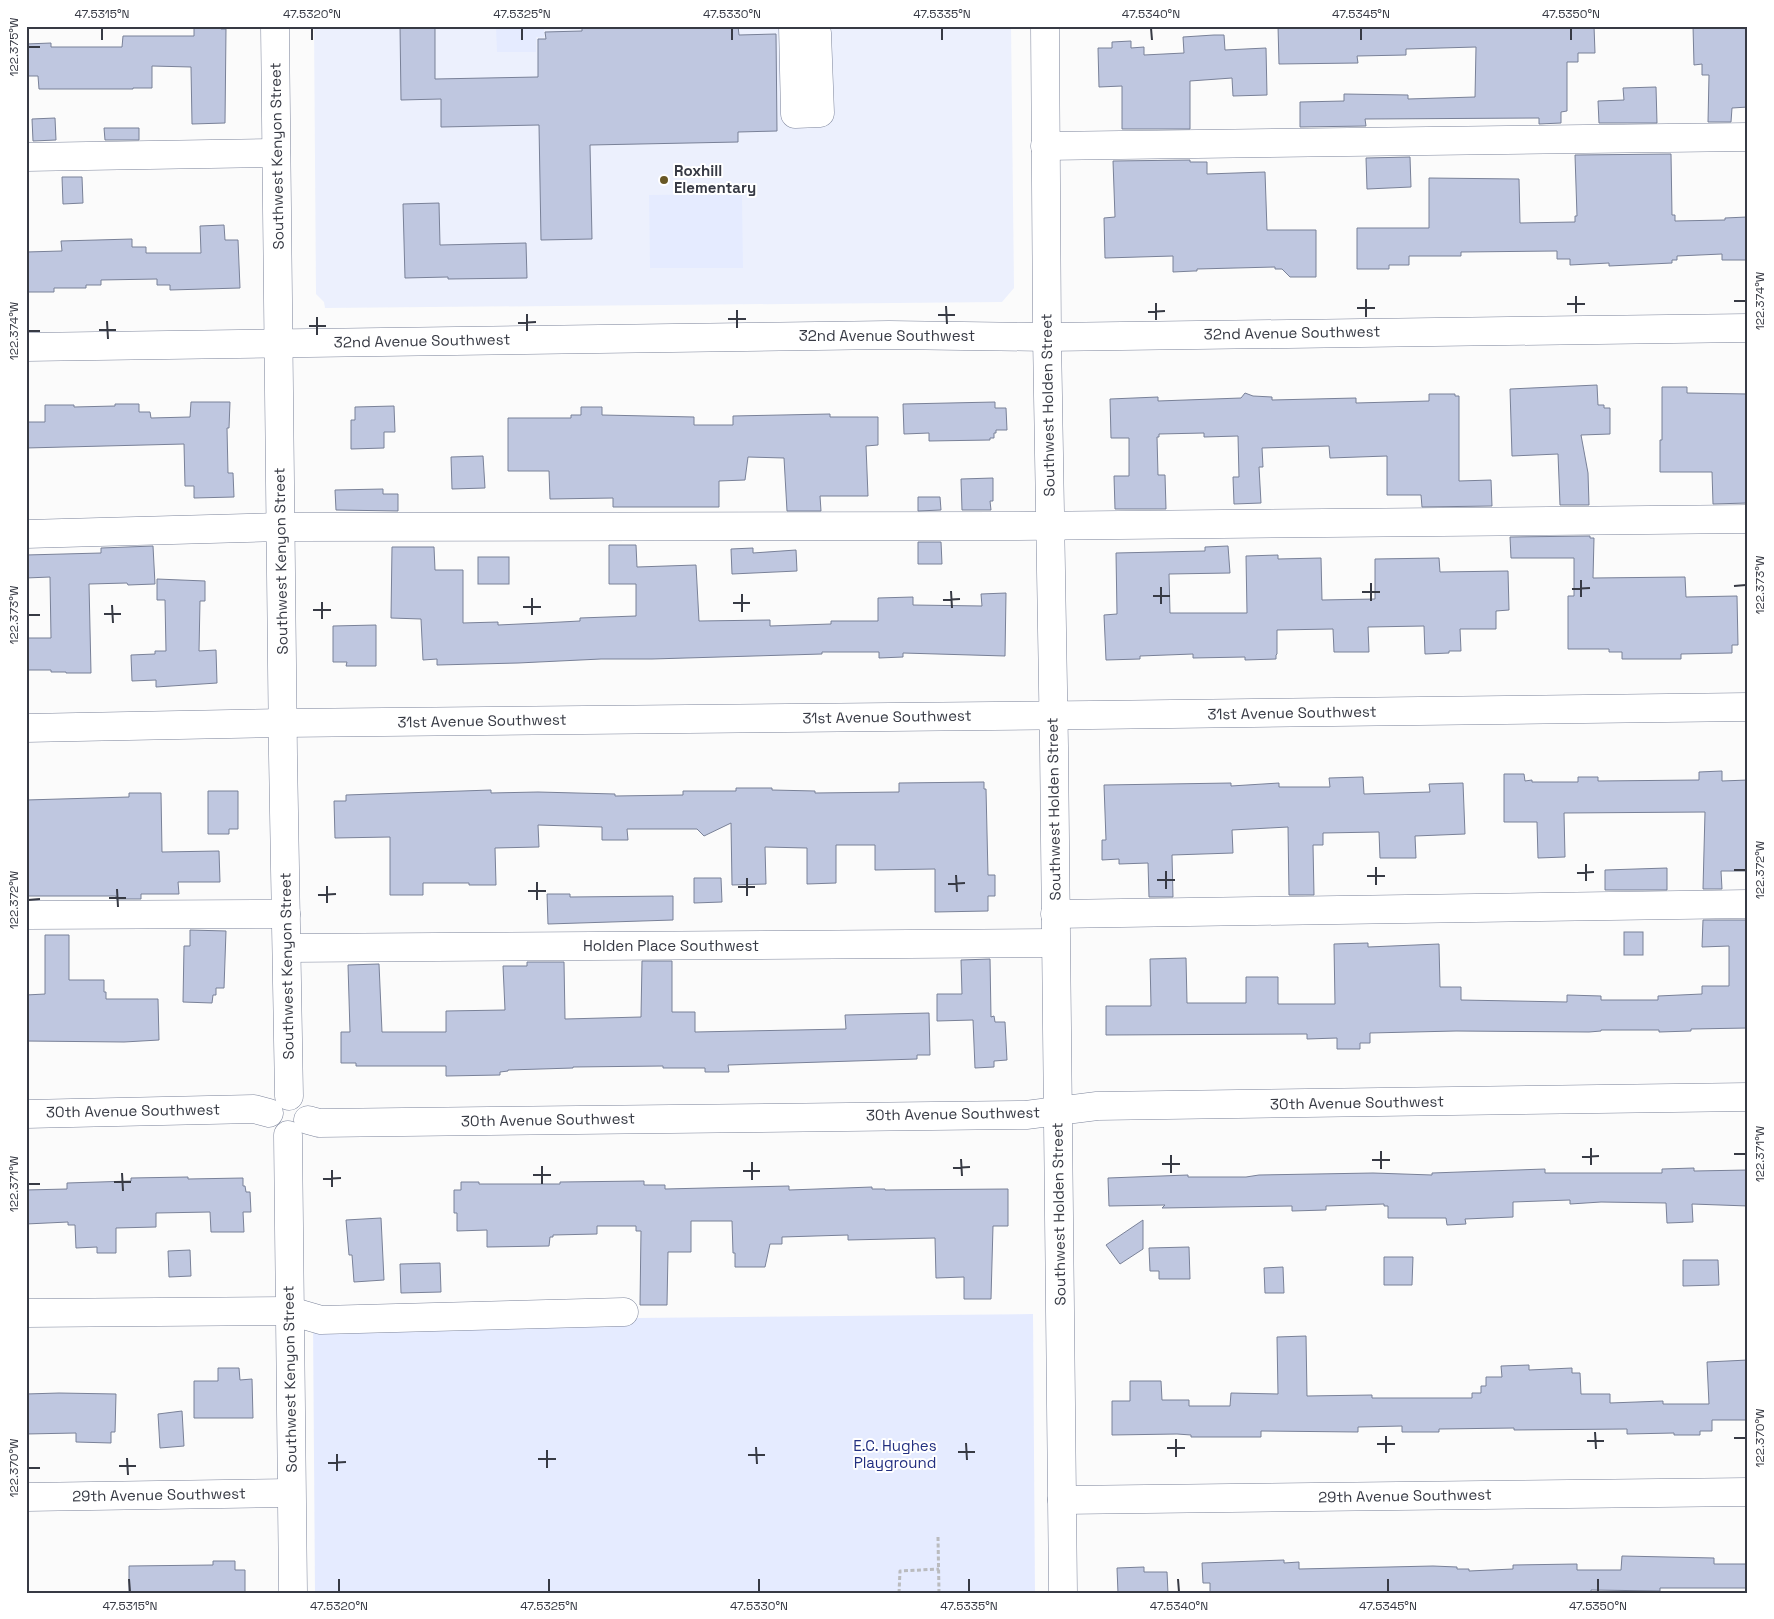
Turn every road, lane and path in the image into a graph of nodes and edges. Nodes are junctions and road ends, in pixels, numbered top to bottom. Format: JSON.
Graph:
{"nodes":[{"id":1,"x":275,"y":26,"type":"edge"},
{"id":2,"x":1045,"y":26,"type":"edge"},
{"id":3,"x":1748,"y":137,"type":"edge"},
{"id":4,"x":1045,"y":146,"type":"junction"},
{"id":5,"x":276,"y":153,"type":"junction"},
{"id":6,"x":26,"y":157,"type":"edge"},
{"id":7,"x":1748,"y":328,"type":"edge"},
{"id":8,"x":1047,"y":336,"type":"junction"},
{"id":9,"x":278,"y":343,"type":"junction"},
{"id":10,"x":26,"y":347,"type":"edge"},
{"id":11,"x":1748,"y":519,"type":"edge"},
{"id":12,"x":1049,"y":526,"type":"junction"},
{"id":13,"x":281,"y":527,"type":"junction"},
{"id":14,"x":26,"y":534,"type":"edge"},
{"id":15,"x":1748,"y":707,"type":"edge"},
{"id":16,"x":1053,"y":716,"type":"junction"},
{"id":17,"x":283,"y":723,"type":"junction"},
{"id":18,"x":26,"y":728,"type":"edge"},
{"id":19,"x":1748,"y":904,"type":"edge"},
{"id":20,"x":286,"y":914,"type":"junction"},
{"id":21,"x":1055,"y":914,"type":"junction"},
{"id":22,"x":26,"y":916,"type":"edge"},
{"id":23,"x":1055,"y":943,"type":"junction"},
{"id":24,"x":287,"y":948,"type":"junction"},
{"id":25,"x":1748,"y":1097,"type":"edge"},
{"id":26,"x":279,"y":1104,"type":"junction"},
{"id":27,"x":1057,"y":1111,"type":"junction"},
{"id":28,"x":26,"y":1114,"type":"edge"},
{"id":29,"x":298,"y":1128,"type":"junction"},
{"id":30,"x":290,"y":1311,"type":"junction"},
{"id":31,"x":624,"y":1312,"type":"dead end"},
{"id":32,"x":26,"y":1313,"type":"edge"},
{"id":33,"x":1748,"y":1492,"type":"edge"},
{"id":34,"x":292,"y":1493,"type":"junction"},
{"id":35,"x":26,"y":1497,"type":"edge"},
{"id":36,"x":1062,"y":1500,"type":"junction"},
{"id":37,"x":938,"y":1537,"type":"dead end"},
{"id":38,"x":939,"y":1569,"type":"junction"},
{"id":39,"x":293,"y":1593,"type":"edge"},
{"id":40,"x":899,"y":1593,"type":"edge"},
{"id":41,"x":940,"y":1593,"type":"edge"},
{"id":42,"x":1063,"y":1593,"type":"edge"}],
"edges":[{"from":1,"to":5,"type":"street","name":"Southwest Kenyon Street"},
{"from":2,"to":4,"type":"street","name":"Southwest Holden Street"},
{"from":3,"to":4,"type":"street"},
{"from":4,"to":8,"type":"street","name":"Southwest Holden Street"},
{"from":5,"to":6,"type":"street"},
{"from":5,"to":9,"type":"street","name":"Southwest Kenyon Street"},
{"from":7,"to":8,"type":"street","name":"32nd Avenue Southwest"},
{"from":8,"to":9,"type":"street","name":"32nd Avenue Southwest"},
{"from":8,"to":12,"type":"street","name":"Southwest Holden Street"},
{"from":9,"to":10,"type":"street","name":"32nd Avenue Southwest"},
{"from":9,"to":13,"type":"street","name":"Southwest Kenyon Street"},
{"from":11,"to":12,"type":"street"},
{"from":12,"to":13,"type":"street"},
{"from":12,"to":16,"type":"street","name":"Southwest Holden Street"},
{"from":13,"to":14,"type":"street"},
{"from":13,"to":17,"type":"street","name":"Southwest Kenyon Street"},
{"from":15,"to":16,"type":"street","name":"31st Avenue Southwest"},
{"from":16,"to":17,"type":"street","name":"31st Avenue Southwest"},
{"from":16,"to":21,"type":"street","name":"Southwest Holden Street"},
{"from":17,"to":18,"type":"street","name":"31st Avenue Southwest"},
{"from":17,"to":20,"type":"street","name":"Southwest Kenyon Street"},
{"from":19,"to":21,"type":"street"},
{"from":20,"to":22,"type":"street"},
{"from":20,"to":24,"type":"street","name":"Southwest Kenyon Street"},
{"from":21,"to":23,"type":"street","name":"Southwest Holden Street"},
{"from":23,"to":24,"type":"street","name":"Holden Place Southwest"},
{"from":23,"to":27,"type":"street","name":"Southwest Holden Street"},
{"from":24,"to":26,"type":"street","name":"Southwest Kenyon Street"},
{"from":25,"to":27,"type":"street","name":"30th Avenue Southwest"},
{"from":26,"to":28,"type":"street","name":"30th Avenue Southwest"},
{"from":26,"to":29,"type":"street"},
{"from":26,"to":29,"type":"street"},
{"from":27,"to":29,"type":"street","name":"30th Avenue Southwest"},
{"from":27,"to":36,"type":"street","name":"Southwest Holden Street"},
{"from":29,"to":30,"type":"street","name":"Southwest Kenyon Street"},
{"from":30,"to":31,"type":"street"},
{"from":30,"to":32,"type":"street"},
{"from":30,"to":34,"type":"street","name":"Southwest Kenyon Street"},
{"from":33,"to":36,"type":"street","name":"29th Avenue Southwest"},
{"from":34,"to":35,"type":"street","name":"29th Avenue Southwest"},
{"from":34,"to":39,"type":"street","name":"Southwest Kenyon Street"},
{"from":36,"to":42,"type":"street","name":"Southwest Holden Street"},
{"from":37,"to":38,"type":"path"},
{"from":38,"to":40,"type":"path"},
{"from":38,"to":41,"type":"path"}]}
